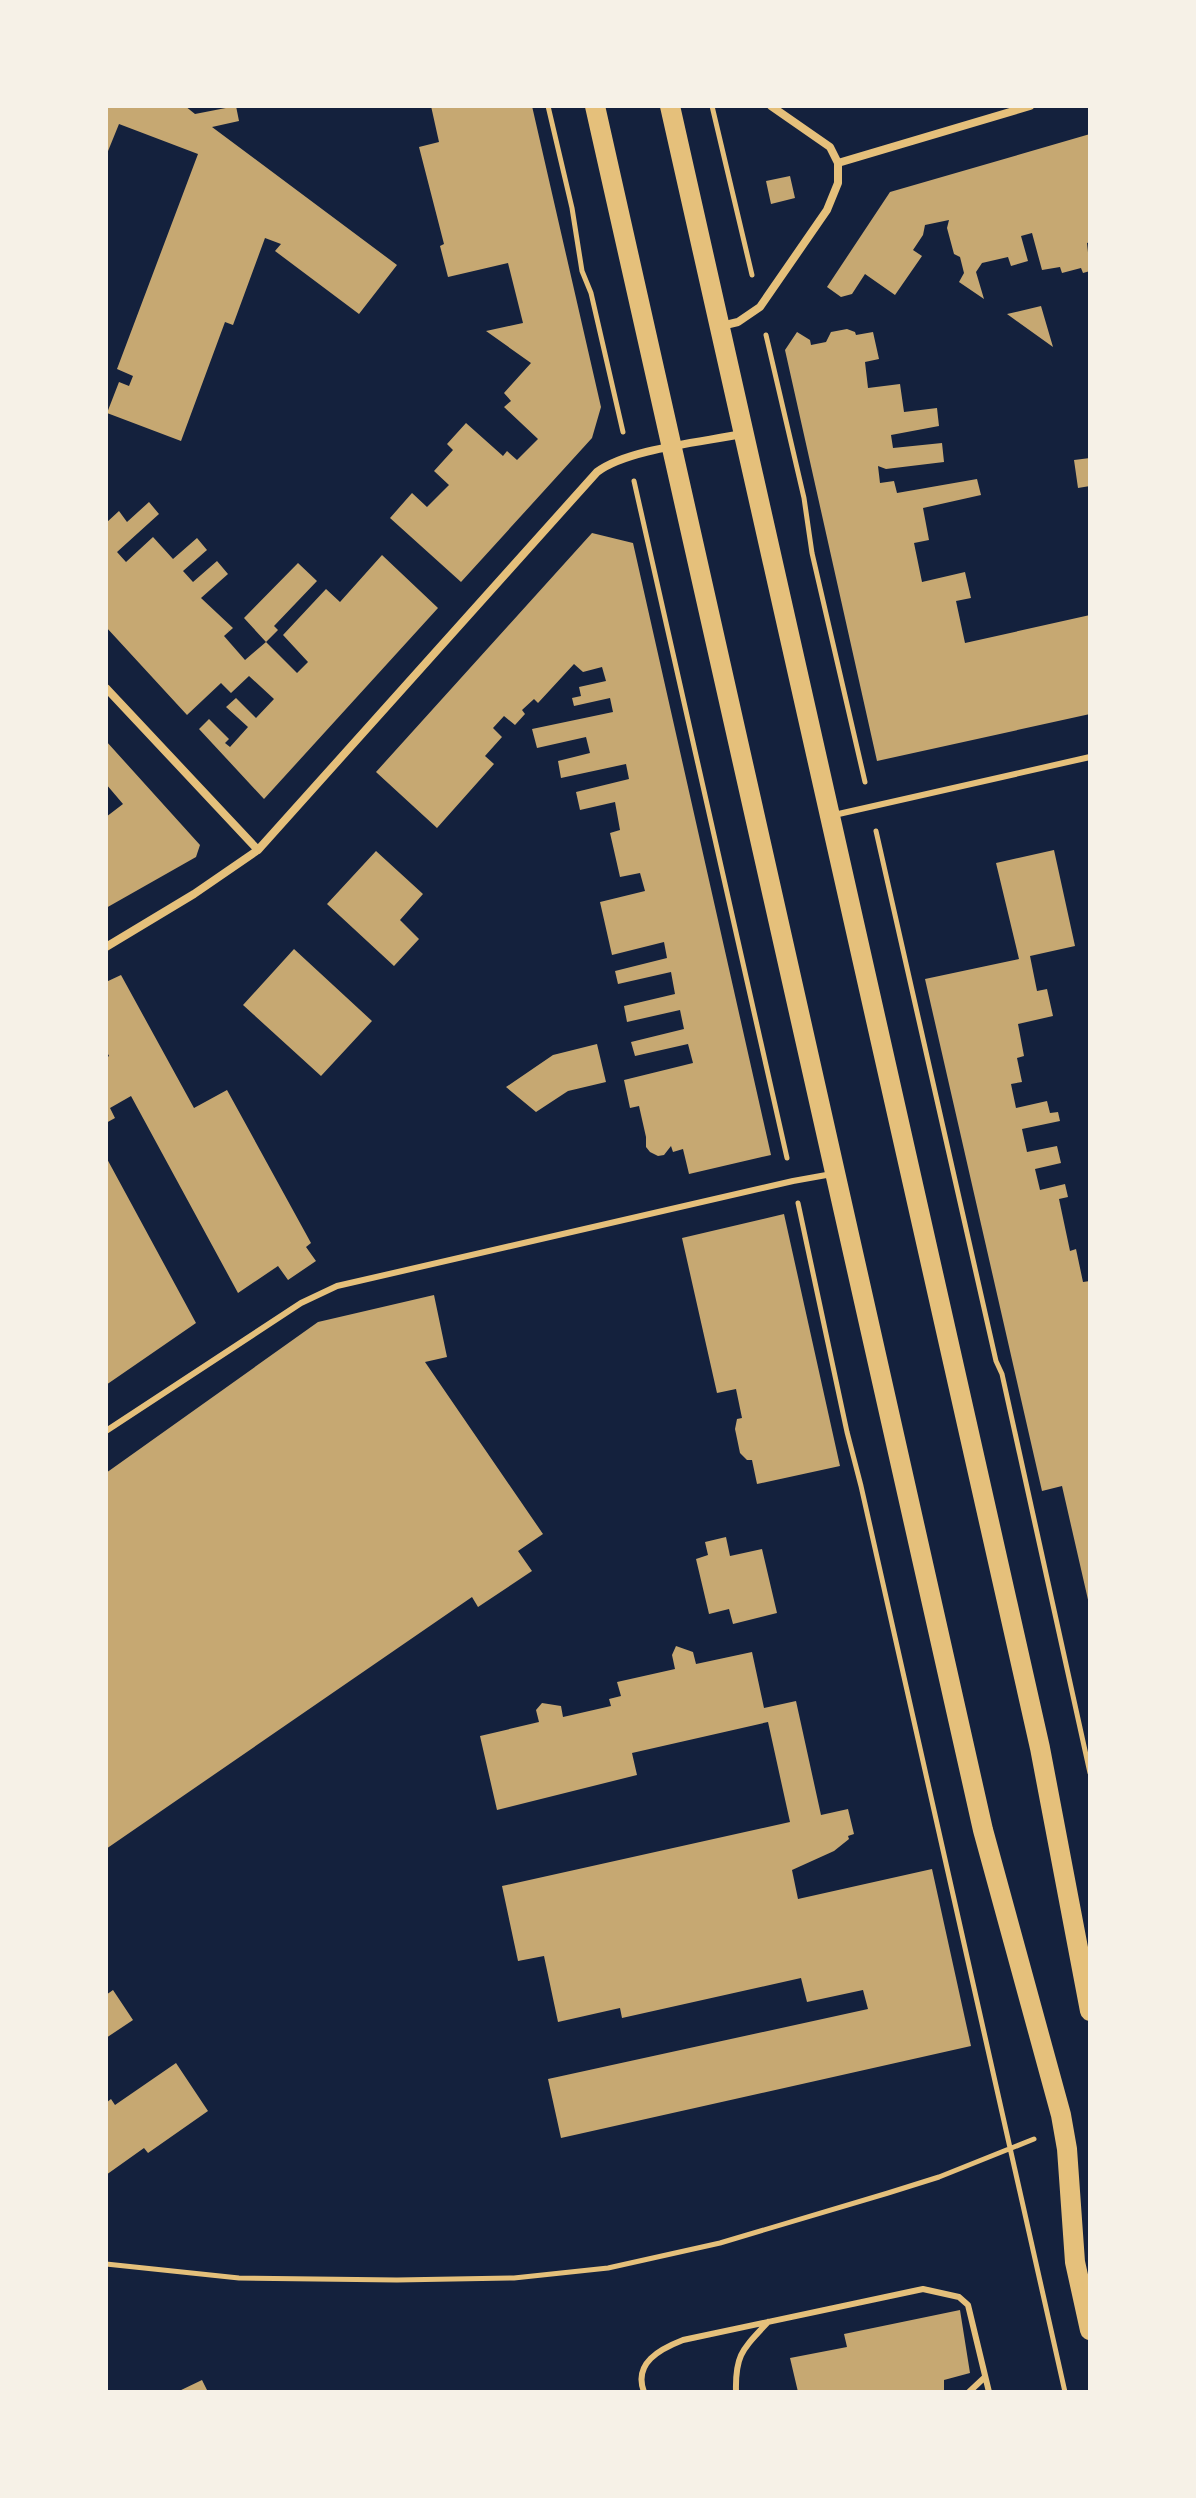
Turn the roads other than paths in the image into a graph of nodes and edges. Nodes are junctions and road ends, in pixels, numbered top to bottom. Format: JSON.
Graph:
{"nodes":[{"id":1,"x":595,"y":106,"type":"edge"},
{"id":2,"x":670,"y":106,"type":"edge"},
{"id":3,"x":771,"y":106,"type":"edge"},
{"id":4,"x":1030,"y":106,"type":"edge"},
{"id":5,"x":838,"y":163,"type":"junction"},
{"id":6,"x":720,"y":327,"type":"junction"},
{"id":7,"x":745,"y":433,"type":"junction"},
{"id":8,"x":672,"y":448,"type":"junction"},
{"id":9,"x":106,"y":688,"type":"edge"},
{"id":10,"x":1090,"y":757,"type":"edge"},
{"id":11,"x":831,"y":815,"type":"junction"},
{"id":12,"x":258,"y":850,"type":"junction"},
{"id":13,"x":106,"y":947,"type":"edge"},
{"id":14,"x":836,"y":1174,"type":"junction"},
{"id":15,"x":106,"y":1431,"type":"edge"},
{"id":16,"x":1085,"y":1953,"type":"edge"},
{"id":17,"x":1090,"y":2011,"type":"edge"},
{"id":18,"x":768,"y":2322,"type":"junction"},
{"id":19,"x":1090,"y":2330,"type":"edge"},
{"id":20,"x":985,"y":2377,"type":"junction"},
{"id":21,"x":644,"y":2392,"type":"edge"},
{"id":22,"x":736,"y":2392,"type":"edge"},
{"id":23,"x":969,"y":2392,"type":"edge"},
{"id":24,"x":989,"y":2392,"type":"edge"}],
"edges":[{"from":1,"to":8,"type":"main road"},
{"from":2,"to":6,"type":"main road"},
{"from":3,"to":5,"type":"street"},
{"from":4,"to":5,"type":"street"},
{"from":5,"to":6,"type":"street"},
{"from":6,"to":7,"type":"main road"},
{"from":7,"to":8,"type":"street"},
{"from":7,"to":11,"type":"main road"},
{"from":8,"to":12,"type":"street"},
{"from":8,"to":14,"type":"main road"},
{"from":9,"to":12,"type":"street"},
{"from":10,"to":11,"type":"lane"},
{"from":11,"to":16,"type":"main road"},
{"from":12,"to":13,"type":"street"},
{"from":14,"to":15,"type":"lane"},
{"from":14,"to":19,"type":"main road"},
{"from":16,"to":17,"type":"main road"},
{"from":18,"to":20,"type":"lane"},
{"from":18,"to":21,"type":"lane"},
{"from":18,"to":22,"type":"lane"},
{"from":20,"to":23,"type":"lane"},
{"from":20,"to":24,"type":"lane"}]}
